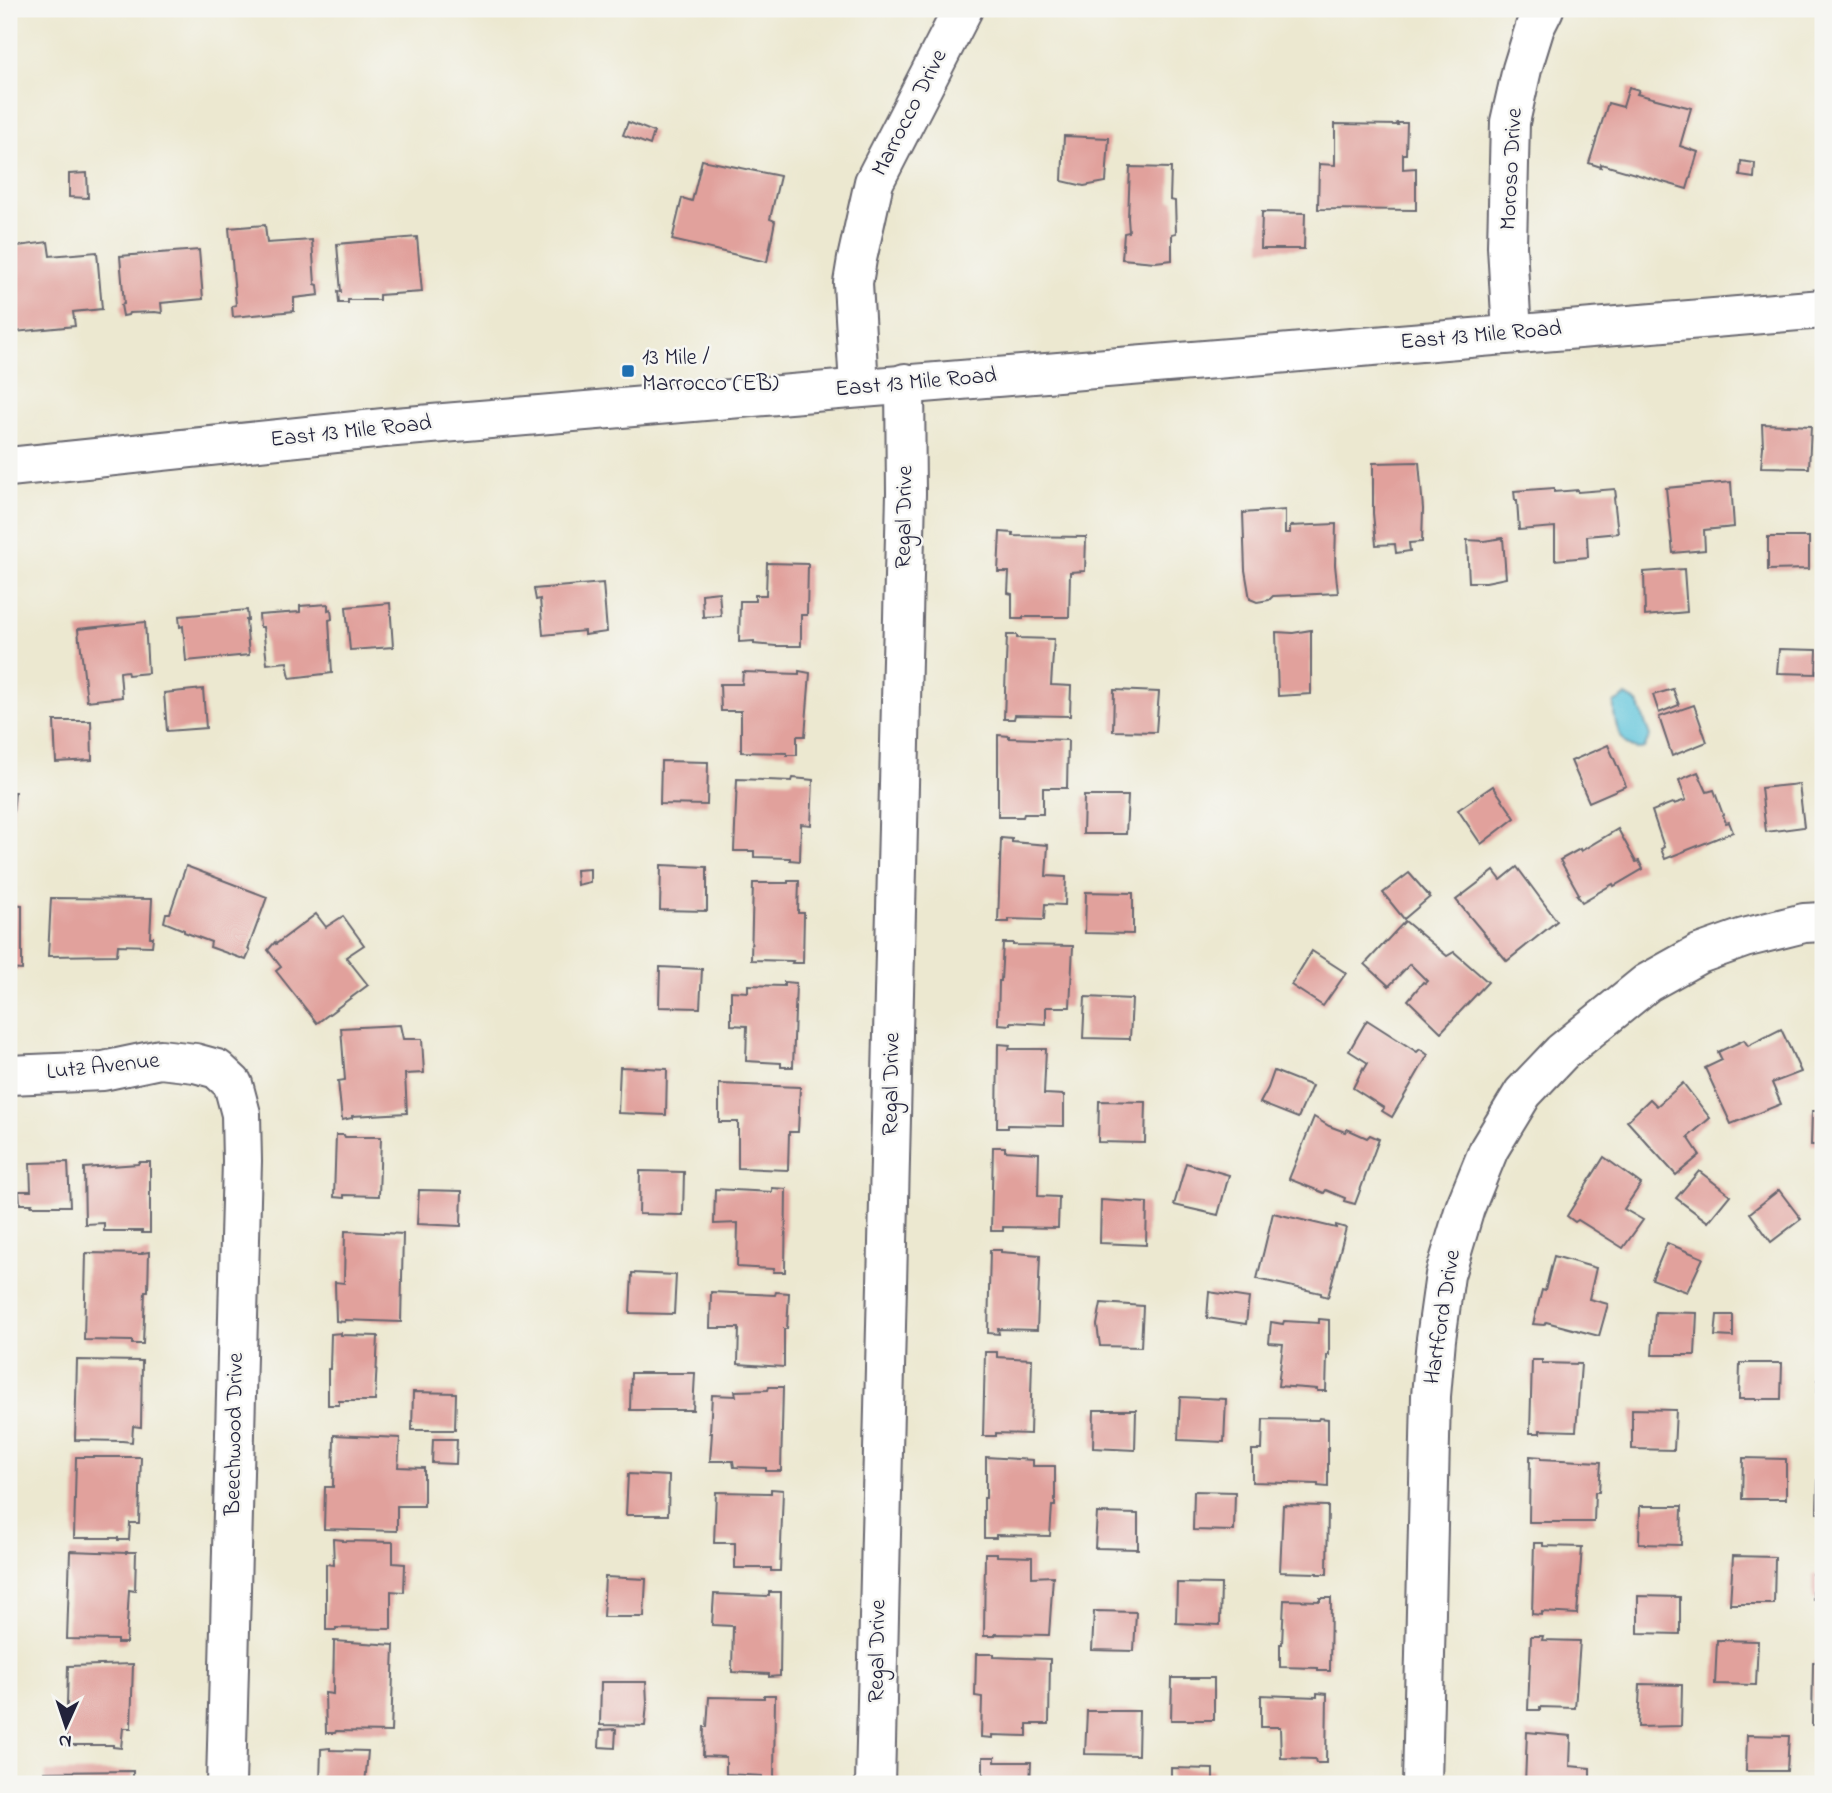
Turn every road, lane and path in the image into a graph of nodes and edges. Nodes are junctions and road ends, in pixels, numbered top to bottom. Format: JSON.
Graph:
{"nodes":[{"id":1,"x":963,"y":9,"type":"edge"},
{"id":2,"x":1544,"y":9,"type":"edge"},
{"id":3,"x":1823,"y":309,"type":"edge"},
{"id":4,"x":1512,"y":334,"type":"junction"},
{"id":5,"x":905,"y":383,"type":"junction"},
{"id":6,"x":859,"y":387,"type":"junction"},
{"id":7,"x":9,"y":467,"type":"edge"},
{"id":8,"x":1823,"y":922,"type":"edge"},
{"id":9,"x":9,"y":1075,"type":"edge"},
{"id":10,"x":233,"y":1084,"type":"joint"},
{"id":11,"x":226,"y":1784,"type":"edge"},
{"id":12,"x":875,"y":1784,"type":"edge"},
{"id":13,"x":1422,"y":1784,"type":"edge"}],
"edges":[{"from":1,"to":6,"type":"street","name":"Marrocco Drive"},
{"from":2,"to":4,"type":"street","name":"Moroso Drive"},
{"from":3,"to":4,"type":"street","name":"East 13 Mile Road"},
{"from":4,"to":5,"type":"street","name":"East 13 Mile Road"},
{"from":5,"to":6,"type":"street","name":"East 13 Mile Road"},
{"from":5,"to":12,"type":"street","name":"Regal Drive"},
{"from":6,"to":7,"type":"street","name":"East 13 Mile Road"},
{"from":8,"to":13,"type":"street","name":"Hartford Drive"},
{"from":9,"to":10,"type":"street","name":"Lutz Avenue"},
{"from":10,"to":11,"type":"street","name":"Beechwood Drive"}]}
